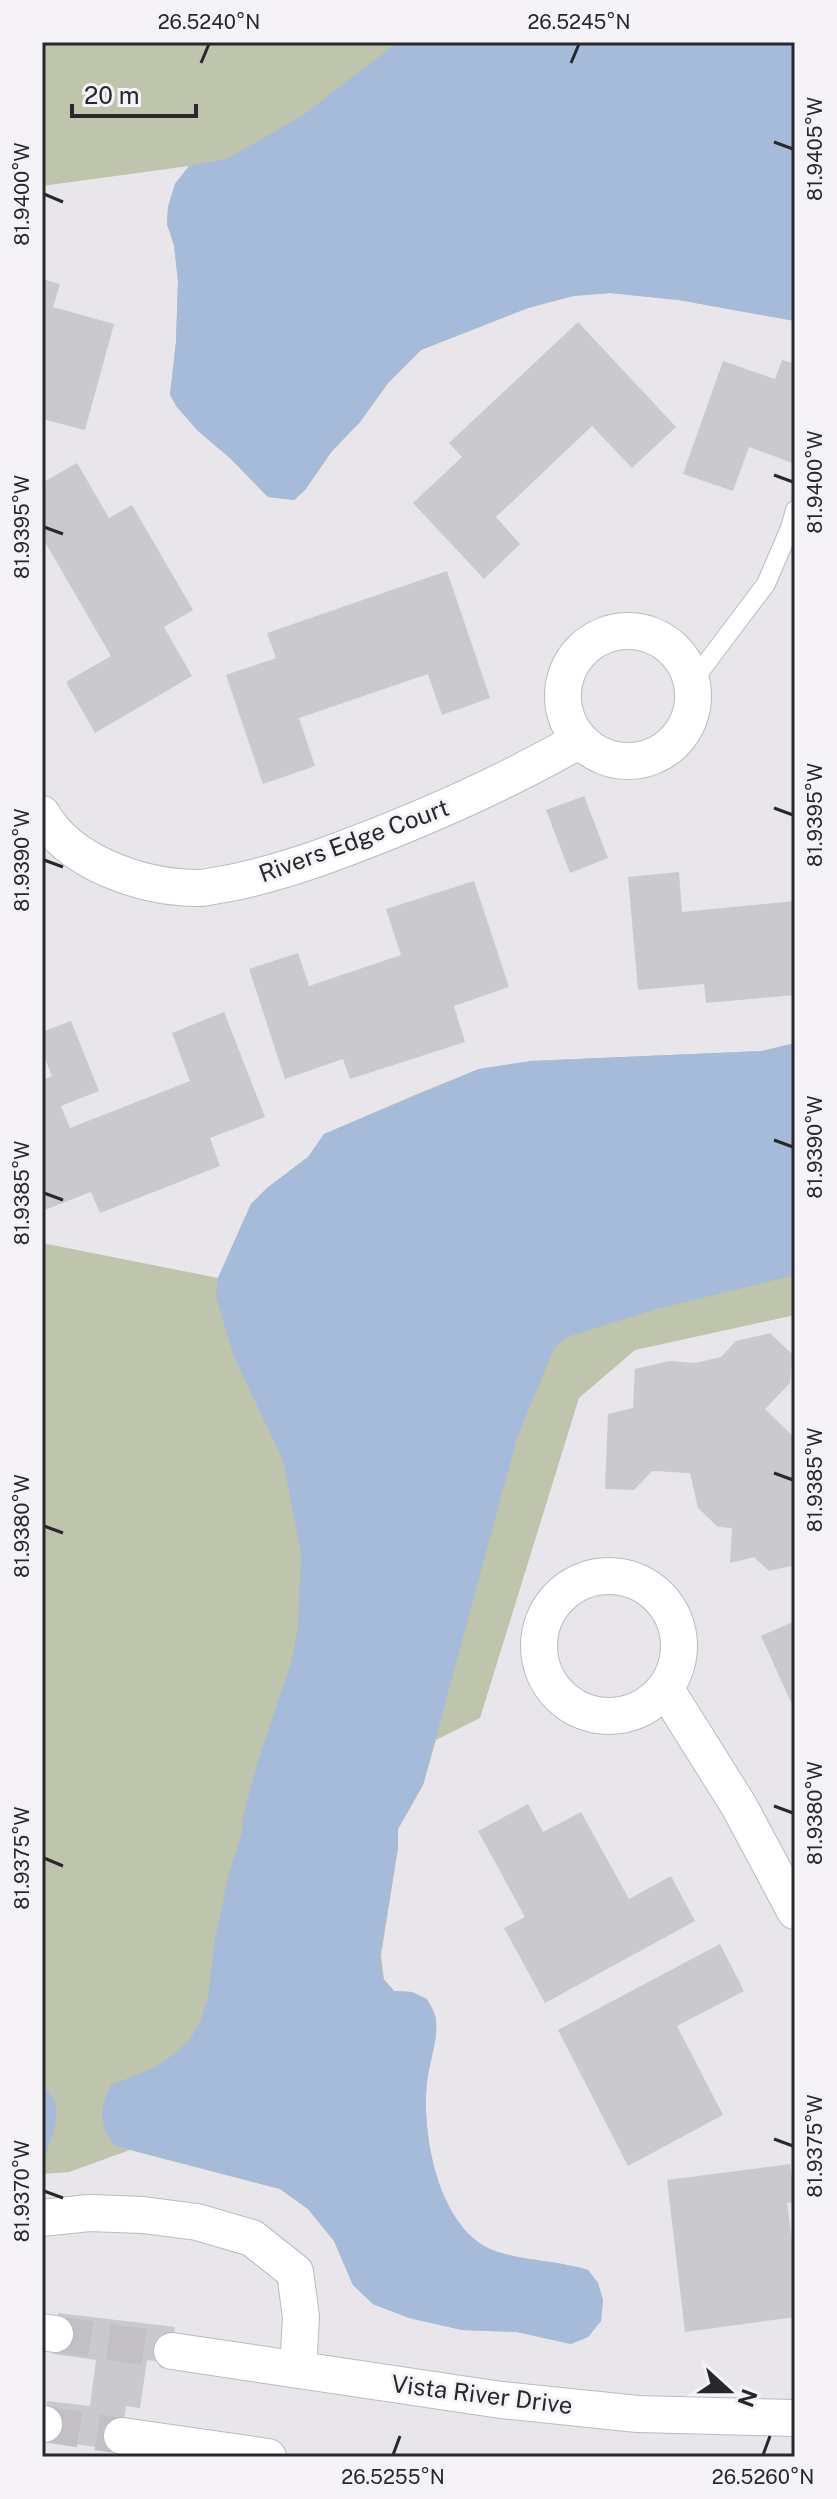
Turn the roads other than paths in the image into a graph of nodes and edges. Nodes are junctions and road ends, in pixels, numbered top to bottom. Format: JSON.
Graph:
{"nodes":[{"id":1,"x":795,"y":510,"type":"edge"},
{"id":2,"x":692,"y":682,"type":"junction"},
{"id":3,"x":580,"y":740,"type":"junction"},
{"id":4,"x":42,"y":814,"type":"edge"},
{"id":5,"x":665,"y":1688,"type":"dead end"},
{"id":6,"x":795,"y":1911,"type":"edge"},
{"id":7,"x":42,"y":2218,"type":"edge"},
{"id":8,"x":172,"y":2351,"type":"tunnel mouth"},
{"id":9,"x":298,"y":2370,"type":"junction"},
{"id":10,"x":795,"y":2418,"type":"edge"},
{"id":11,"x":122,"y":2436,"type":"tunnel mouth"},
{"id":12,"x":268,"y":2457,"type":"edge"}],
"edges":[{"from":1,"to":2,"type":"lane"},
{"from":2,"to":3,"type":"street"},
{"from":2,"to":3,"type":"street"},
{"from":3,"to":4,"type":"street","name":"Rivers Edge Court"},
{"from":5,"to":6,"type":"street"},
{"from":7,"to":9,"type":"street"},
{"from":8,"to":9,"type":"street","name":"Vista River Drive"},
{"from":9,"to":10,"type":"street","name":"Vista River Drive"},
{"from":11,"to":12,"type":"street"}]}
